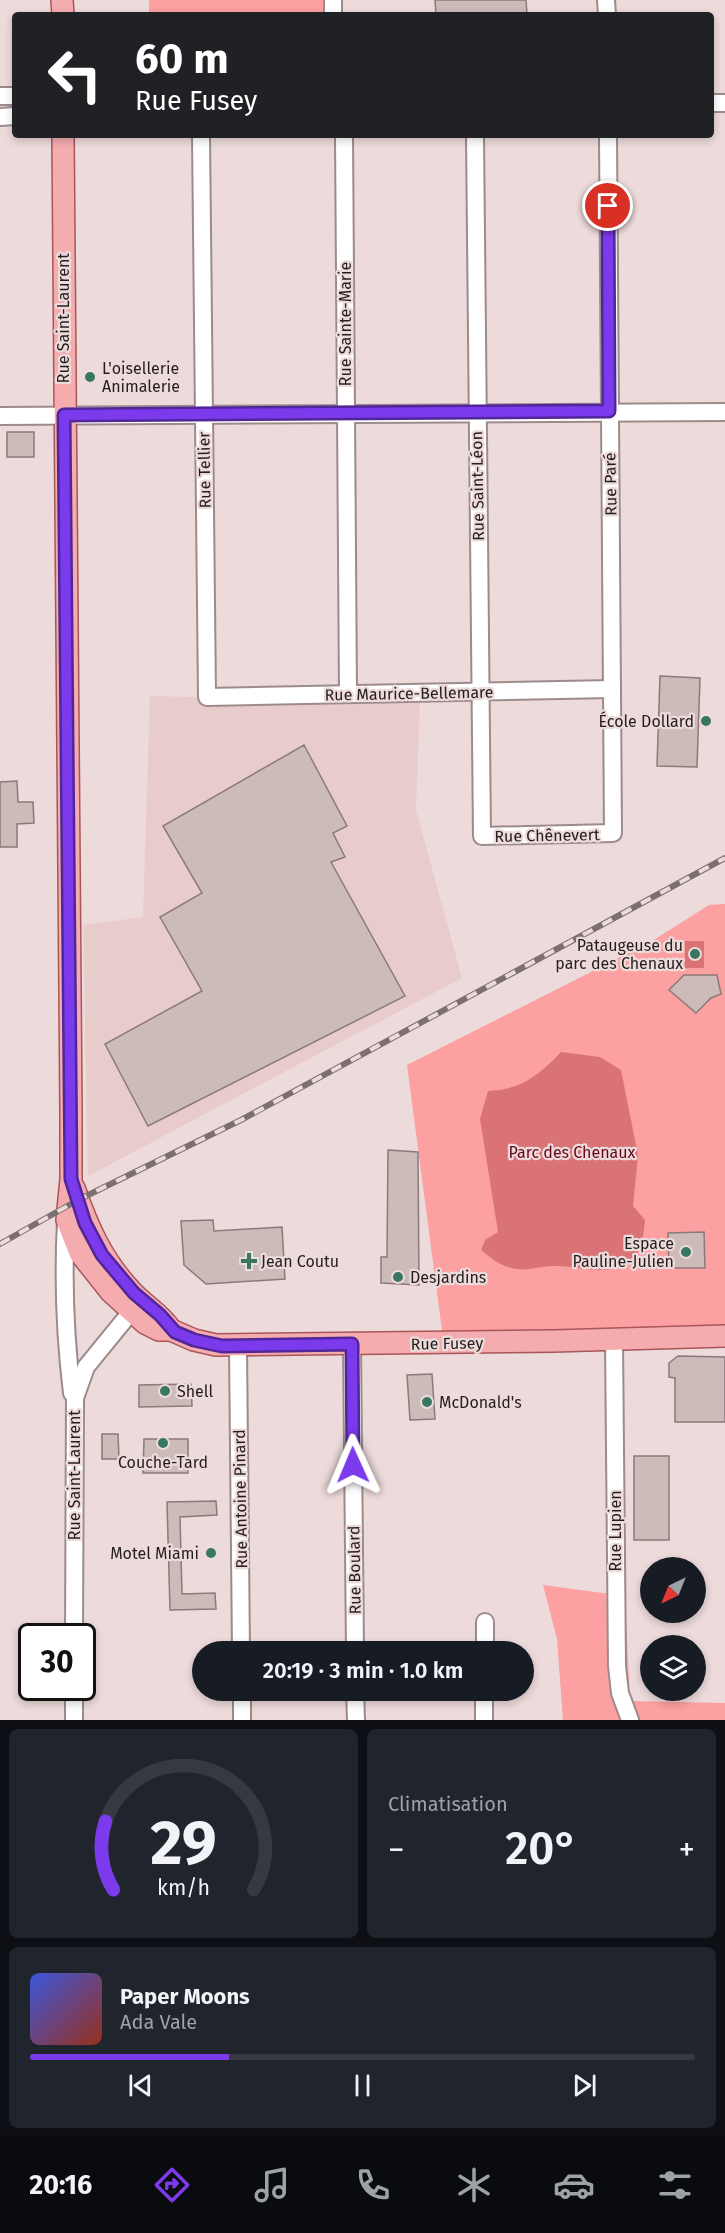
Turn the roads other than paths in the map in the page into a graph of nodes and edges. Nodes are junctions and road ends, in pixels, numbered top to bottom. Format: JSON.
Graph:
{"nodes":[{"id":1,"x":63,"y":138,"type":"edge"},
{"id":2,"x":201,"y":138,"type":"edge"},
{"id":3,"x":344,"y":138,"type":"edge"},
{"id":4,"x":475,"y":138,"type":"edge"},
{"id":5,"x":608,"y":138,"type":"edge"},
{"id":6,"x":609,"y":411,"type":"junction"},
{"id":7,"x":725,"y":412,"type":"edge"},
{"id":8,"x":476,"y":413,"type":"junction"},
{"id":9,"x":204,"y":414,"type":"junction"},
{"id":10,"x":345,"y":414,"type":"junction"},
{"id":11,"x":64,"y":415,"type":"junction"},
{"id":12,"x":0,"y":416,"type":"edge"},
{"id":13,"x":612,"y":689,"type":"junction"},
{"id":14,"x":480,"y":692,"type":"junction"},
{"id":15,"x":348,"y":693,"type":"junction"},
{"id":16,"x":207,"y":697,"type":"joint"},
{"id":17,"x":613,"y":833,"type":"joint"},
{"id":18,"x":482,"y":836,"type":"joint"},
{"id":19,"x":71,"y":1179,"type":"junction"},
{"id":20,"x":67,"y":1220,"type":"junction"},
{"id":21,"x":136,"y":1306,"type":"junction"},
{"id":22,"x":725,"y":1336,"type":"edge"},
{"id":23,"x":614,"y":1340,"type":"junction"},
{"id":24,"x":352,"y":1344,"type":"junction"},
{"id":25,"x":238,"y":1346,"type":"junction"},
{"id":26,"x":74,"y":1405,"type":"junction"},
{"id":27,"x":485,"y":1622,"type":"dead end"},
{"id":28,"x":74,"y":1623,"type":"edge"},
{"id":29,"x":241,"y":1641,"type":"edge"},
{"id":30,"x":355,"y":1641,"type":"edge"},
{"id":31,"x":484,"y":1641,"type":"edge"},
{"id":32,"x":74,"y":1701,"type":"edge"},
{"id":33,"x":242,"y":1701,"type":"edge"},
{"id":34,"x":356,"y":1701,"type":"edge"},
{"id":35,"x":484,"y":1701,"type":"edge"},
{"id":36,"x":74,"y":1720,"type":"edge"},
{"id":37,"x":242,"y":1720,"type":"edge"},
{"id":38,"x":356,"y":1720,"type":"edge"},
{"id":39,"x":484,"y":1720,"type":"edge"},
{"id":40,"x":630,"y":1720,"type":"edge"}],
"edges":[{"from":1,"to":11,"type":"main road","name":"Rue Saint-Laurent"},
{"from":2,"to":9,"type":"street","name":"Rue Tellier"},
{"from":3,"to":10,"type":"street","name":"Rue Sainte-Marie"},
{"from":4,"to":8,"type":"street","name":"Rue Saint-Léon"},
{"from":5,"to":6,"type":"street","name":"Rue Paré"},
{"from":6,"to":7,"type":"street"},
{"from":6,"to":8,"type":"street"},
{"from":6,"to":13,"type":"street","name":"Rue Paré"},
{"from":8,"to":10,"type":"street"},
{"from":8,"to":14,"type":"street","name":"Rue Saint-Léon"},
{"from":9,"to":10,"type":"street"},
{"from":9,"to":11,"type":"street"},
{"from":9,"to":16,"type":"street","name":"Rue Tellier"},
{"from":10,"to":15,"type":"street","name":"Rue Sainte-Marie"},
{"from":11,"to":12,"type":"street"},
{"from":11,"to":19,"type":"main road","name":"Rue Saint-Laurent"},
{"from":13,"to":14,"type":"street","name":"Rue Maurice-Bellemare"},
{"from":13,"to":17,"type":"street","name":"Rue Paré"},
{"from":14,"to":15,"type":"street","name":"Rue Maurice-Bellemare"},
{"from":14,"to":18,"type":"street","name":"Rue Saint-Léon"},
{"from":15,"to":16,"type":"street","name":"Rue Maurice-Bellemare"},
{"from":17,"to":18,"type":"street","name":"Rue Chênevert"},
{"from":19,"to":20,"type":"main road","name":"Rue Saint-Laurent"},
{"from":19,"to":21,"type":"main road","name":"Rue Fusey"},
{"from":20,"to":21,"type":"main road","name":"Rue Fusey"},
{"from":20,"to":26,"type":"street"},
{"from":21,"to":25,"type":"main road","name":"Rue Fusey"},
{"from":21,"to":26,"type":"street","name":"Rue Saint-Laurent"},
{"from":22,"to":23,"type":"main road","name":"Rue Fusey"},
{"from":23,"to":24,"type":"main road","name":"Rue Fusey"},
{"from":23,"to":40,"type":"street","name":"Rue Lupien"},
{"from":24,"to":25,"type":"main road","name":"Rue Fusey"},
{"from":24,"to":30,"type":"street","name":"Rue Boulard"},
{"from":25,"to":29,"type":"street","name":"Rue Antoine Pinard"},
{"from":26,"to":28,"type":"street","name":"Rue Saint-Laurent"},
{"from":27,"to":31,"type":"street"},
{"from":32,"to":36,"type":"street"},
{"from":33,"to":37,"type":"street"},
{"from":34,"to":38,"type":"street"},
{"from":35,"to":39,"type":"street"}]}
